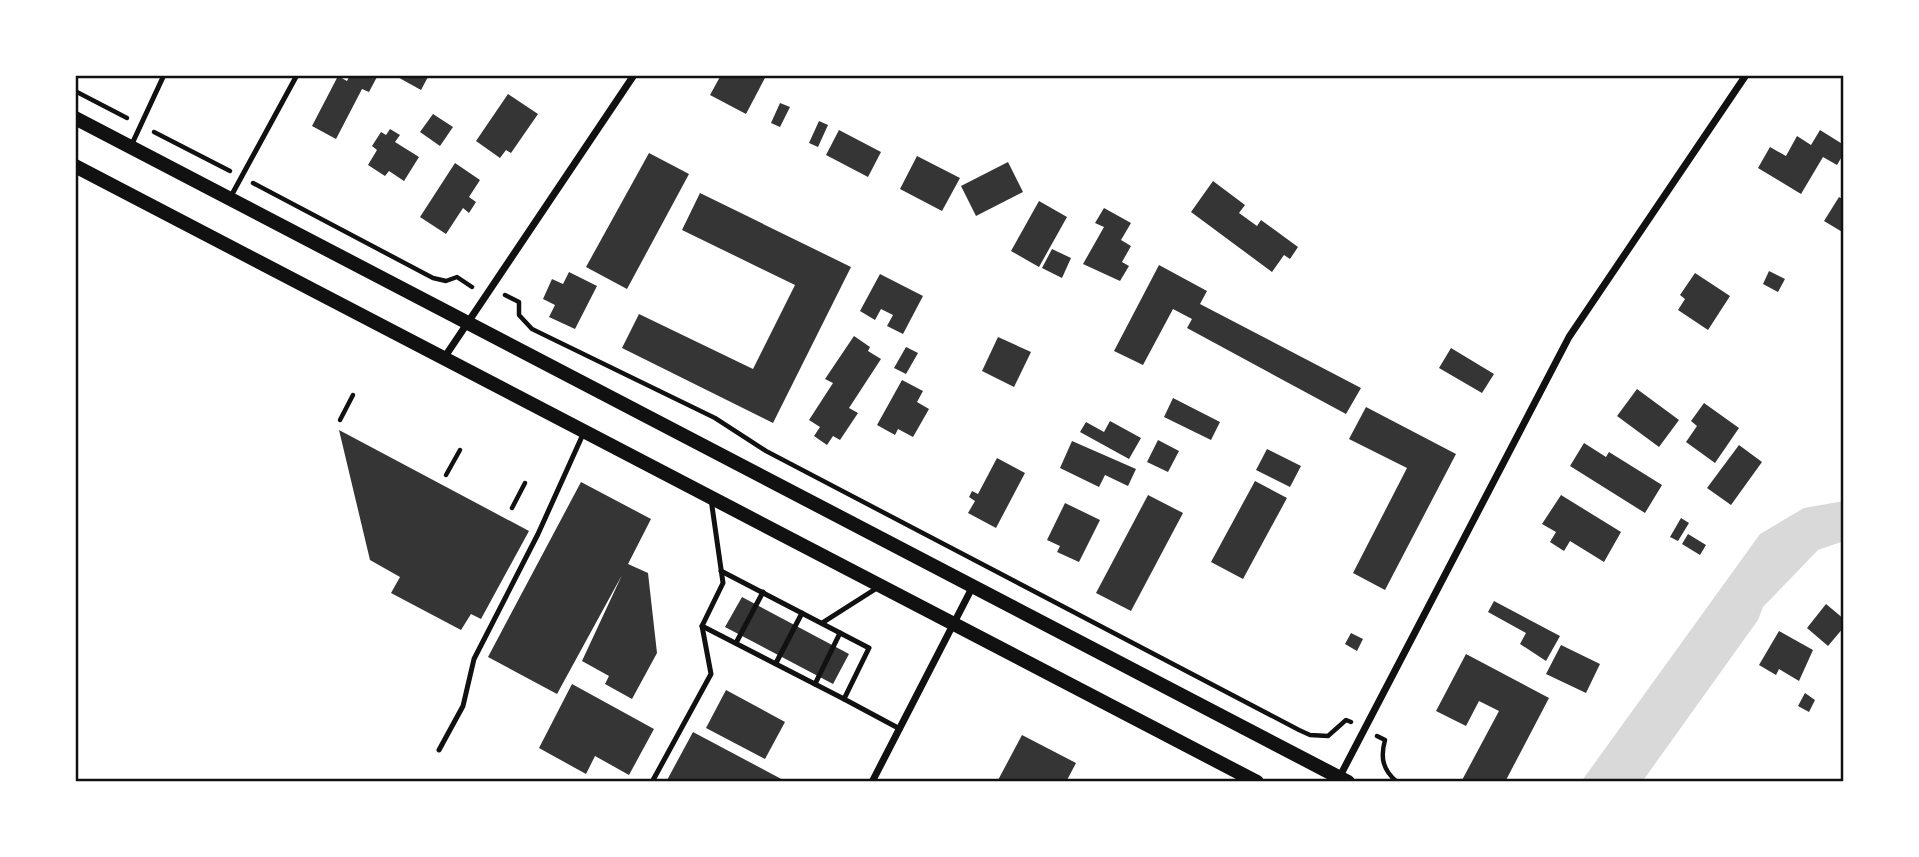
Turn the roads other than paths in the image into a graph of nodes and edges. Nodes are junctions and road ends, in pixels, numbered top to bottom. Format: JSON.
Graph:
{"nodes":[{"id":1,"x":164,"y":75,"type":"edge"},
{"id":2,"x":297,"y":75,"type":"edge"},
{"id":3,"x":634,"y":75,"type":"edge"},
{"id":4,"x":1746,"y":75,"type":"edge"},
{"id":5,"x":75,"y":118,"type":"edge"},
{"id":6,"x":131,"y":146,"type":"junction"},
{"id":7,"x":75,"y":166,"type":"edge"},
{"id":8,"x":230,"y":198,"type":"junction"},
{"id":9,"x":469,"y":323,"type":"junction"},
{"id":10,"x":444,"y":358,"type":"junction"},
{"id":11,"x":584,"y":432,"type":"junction"},
{"id":12,"x":711,"y":498,"type":"junction"},
{"id":13,"x":721,"y":570,"type":"junction"},
{"id":14,"x":880,"y":586,"type":"junction"},
{"id":15,"x":973,"y":586,"type":"junction"},
{"id":16,"x":763,"y":592,"type":"junction"},
{"id":17,"x":802,"y":613,"type":"junction"},
{"id":18,"x":822,"y":623,"type":"junction"},
{"id":19,"x":954,"y":625,"type":"junction"},
{"id":20,"x":702,"y":626,"type":"junction"},
{"id":21,"x":840,"y":633,"type":"junction"},
{"id":22,"x":736,"y":643,"type":"junction"},
{"id":23,"x":776,"y":663,"type":"junction"},
{"id":24,"x":815,"y":684,"type":"junction"},
{"id":25,"x":844,"y":699,"type":"junction"},
{"id":26,"x":900,"y":729,"type":"junction"},
{"id":27,"x":439,"y":750,"type":"dead end"},
{"id":28,"x":1341,"y":780,"type":"edge"},
{"id":29,"x":652,"y":782,"type":"edge"},
{"id":30,"x":872,"y":782,"type":"edge"},
{"id":31,"x":1257,"y":782,"type":"edge"}],
"edges":[{"from":1,"to":6,"type":"lane"},
{"from":2,"to":8,"type":"lane"},
{"from":3,"to":9,"type":"street"},
{"from":4,"to":28,"type":"street"},
{"from":5,"to":6,"type":"main road"},
{"from":6,"to":8,"type":"main road"},
{"from":7,"to":10,"type":"main road"},
{"from":8,"to":9,"type":"main road"},
{"from":9,"to":10,"type":"street"},
{"from":9,"to":15,"type":"main road"},
{"from":10,"to":11,"type":"main road"},
{"from":11,"to":12,"type":"main road"},
{"from":11,"to":27,"type":"lane"},
{"from":12,"to":13,"type":"lane"},
{"from":12,"to":14,"type":"main road"},
{"from":13,"to":16,"type":"lane"},
{"from":13,"to":20,"type":"lane"},
{"from":14,"to":18,"type":"lane"},
{"from":14,"to":19,"type":"main road"},
{"from":15,"to":19,"type":"street"},
{"from":15,"to":28,"type":"main road"},
{"from":16,"to":17,"type":"lane"},
{"from":16,"to":22,"type":"lane"},
{"from":17,"to":18,"type":"lane"},
{"from":17,"to":23,"type":"lane"},
{"from":18,"to":21,"type":"lane"},
{"from":19,"to":26,"type":"street"},
{"from":19,"to":31,"type":"main road"},
{"from":20,"to":22,"type":"lane"},
{"from":20,"to":29,"type":"lane"},
{"from":21,"to":24,"type":"lane"},
{"from":21,"to":25,"type":"lane"},
{"from":22,"to":23,"type":"lane"},
{"from":23,"to":24,"type":"lane"},
{"from":24,"to":25,"type":"lane"},
{"from":25,"to":26,"type":"lane"},
{"from":26,"to":30,"type":"street"}]}
